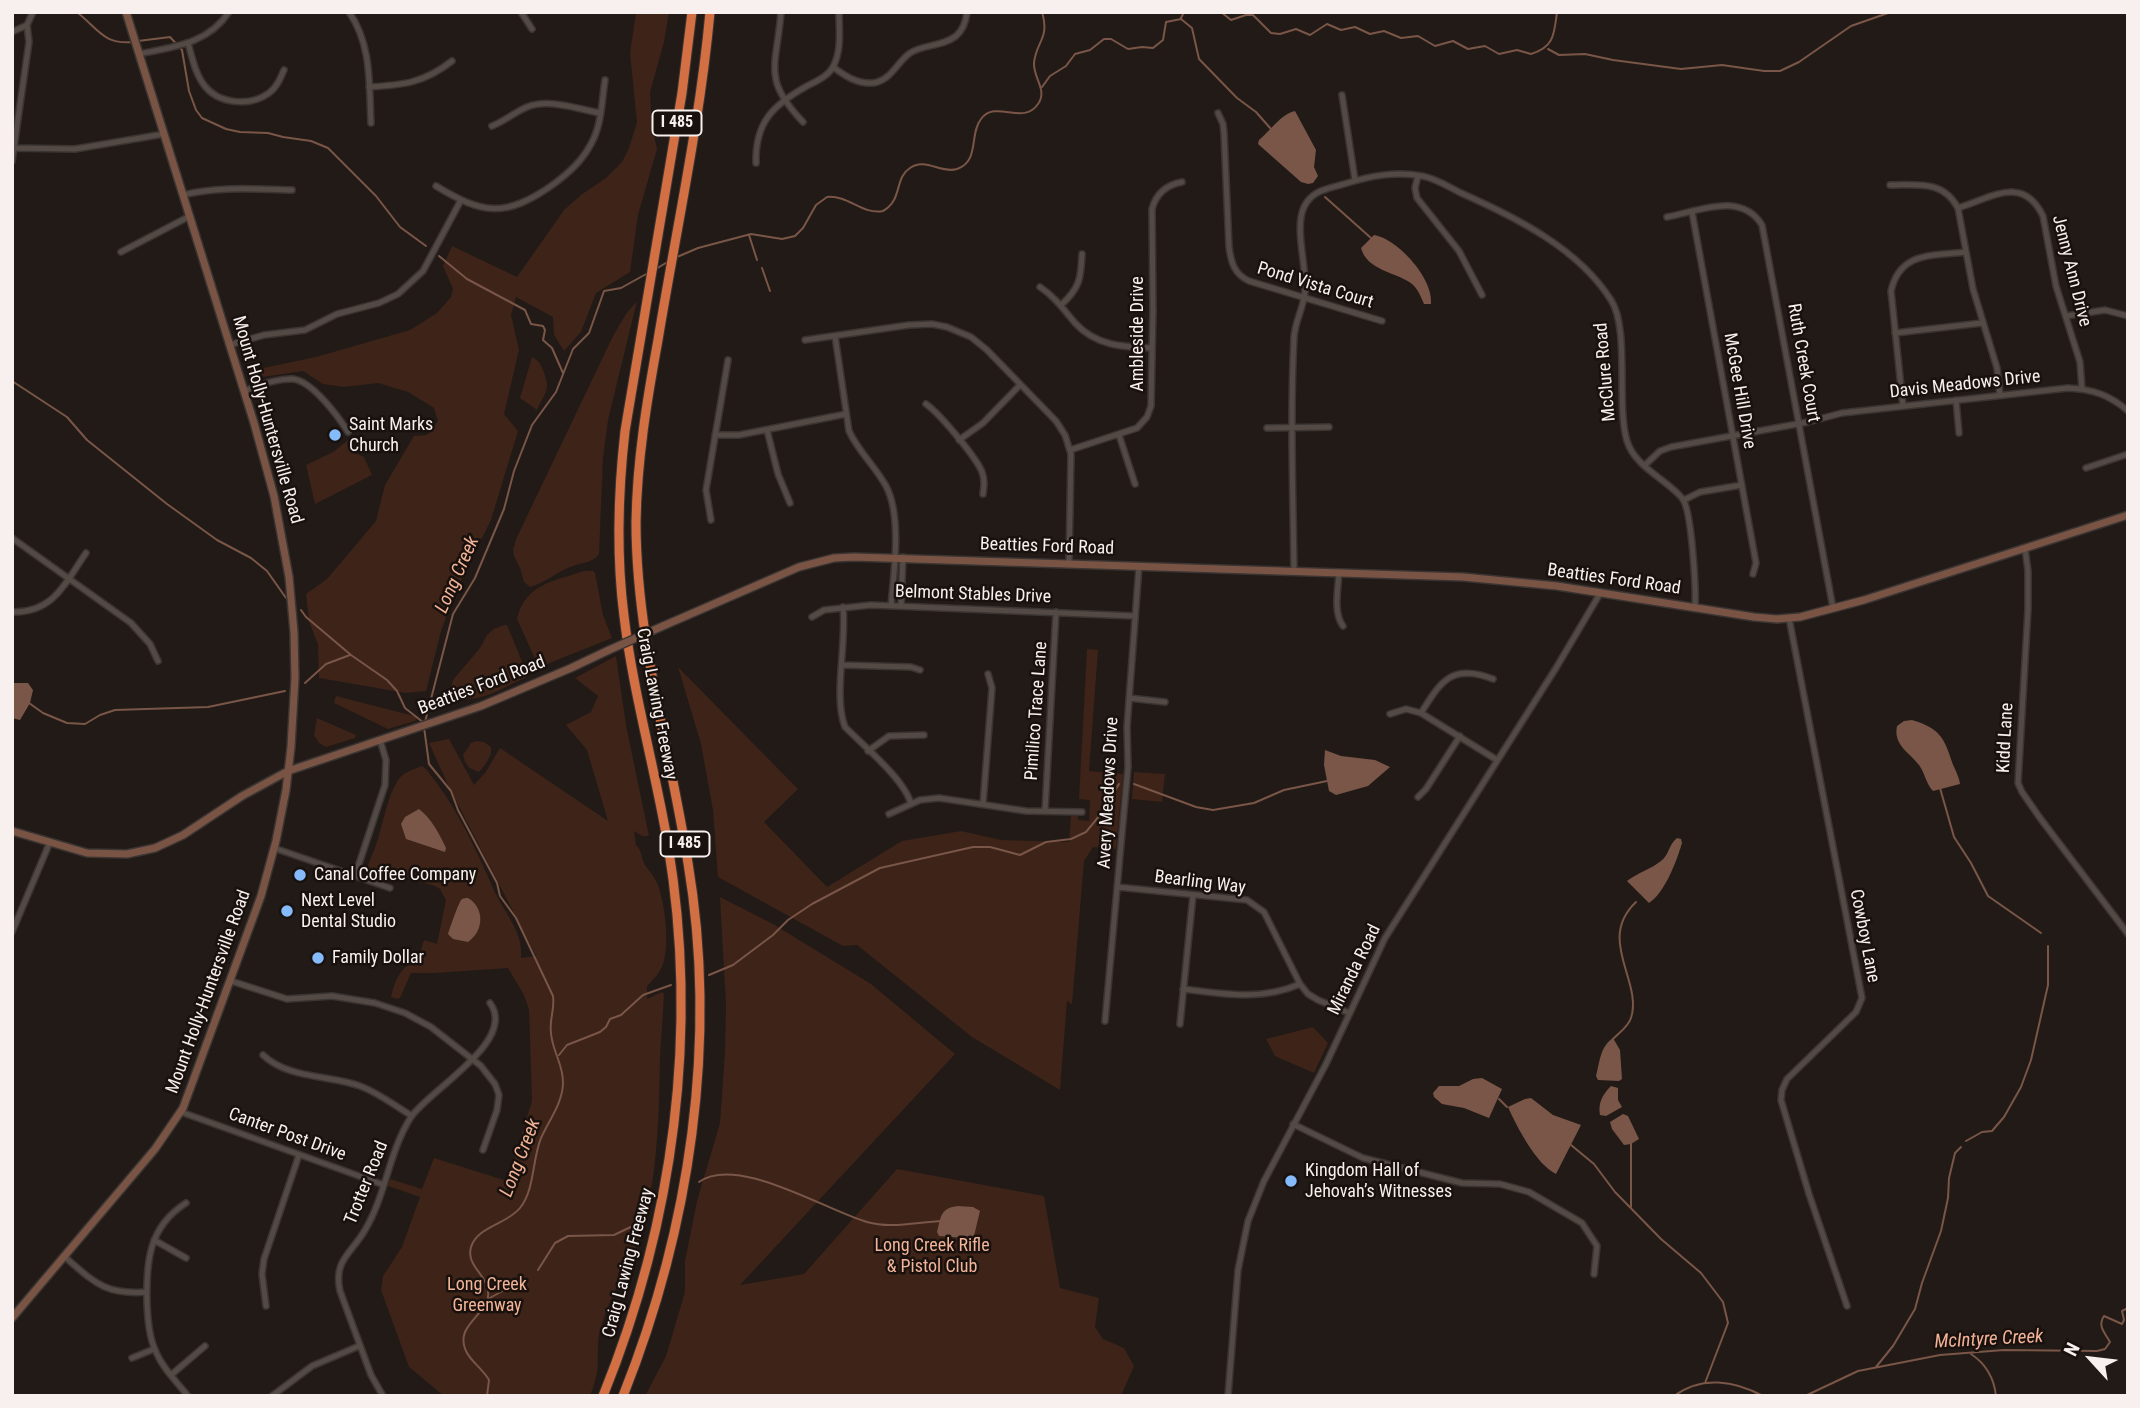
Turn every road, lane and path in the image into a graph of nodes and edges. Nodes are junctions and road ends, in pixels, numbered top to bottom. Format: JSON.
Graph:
{"nodes":[{"id":1,"x":33,"y":12,"type":"edge"},
{"id":2,"x":126,"y":12,"type":"edge"},
{"id":3,"x":229,"y":12,"type":"edge"},
{"id":4,"x":350,"y":12,"type":"edge"},
{"id":5,"x":521,"y":12,"type":"edge"},
{"id":6,"x":692,"y":12,"type":"edge"},
{"id":7,"x":710,"y":12,"type":"edge"},
{"id":8,"x":781,"y":12,"type":"edge"},
{"id":9,"x":839,"y":12,"type":"edge"},
{"id":10,"x":967,"y":12,"type":"edge"},
{"id":11,"x":27,"y":25,"type":"junction"},
{"id":12,"x":532,"y":29,"type":"dead end"},
{"id":13,"x":12,"y":32,"type":"edge"},
{"id":14,"x":188,"y":43,"type":"junction"},
{"id":15,"x":139,"y":54,"type":"junction"},
{"id":16,"x":452,"y":61,"type":"dead end"},
{"id":17,"x":833,"y":67,"type":"junction"},
{"id":18,"x":284,"y":70,"type":"dead end"},
{"id":19,"x":605,"y":80,"type":"dead end"},
{"id":20,"x":369,"y":86,"type":"junction"},
{"id":21,"x":1342,"y":95,"type":"dead end"},
{"id":22,"x":783,"y":100,"type":"junction"},
{"id":23,"x":600,"y":113,"type":"junction"},
{"id":24,"x":1218,"y":113,"type":"dead end"},
{"id":25,"x":803,"y":122,"type":"dead end"},
{"id":26,"x":370,"y":123,"type":"dead end"},
{"id":27,"x":492,"y":126,"type":"dead end"},
{"id":28,"x":164,"y":134,"type":"junction"},
{"id":29,"x":13,"y":147,"type":"edge"},
{"id":30,"x":12,"y":161,"type":"edge"},
{"id":31,"x":756,"y":163,"type":"dead end"},
{"id":32,"x":1418,"y":176,"type":"junction"},
{"id":33,"x":1355,"y":180,"type":"junction"},
{"id":34,"x":1182,"y":182,"type":"dead end"},
{"id":35,"x":1890,"y":185,"type":"dead end"},
{"id":36,"x":436,"y":186,"type":"dead end"},
{"id":37,"x":292,"y":190,"type":"dead end"},
{"id":38,"x":183,"y":195,"type":"junction"},
{"id":39,"x":461,"y":200,"type":"junction"},
{"id":40,"x":1958,"y":208,"type":"junction"},
{"id":41,"x":1692,"y":212,"type":"junction"},
{"id":42,"x":190,"y":216,"type":"junction"},
{"id":43,"x":1667,"y":217,"type":"dead end"},
{"id":44,"x":121,"y":252,"type":"dead end"},
{"id":45,"x":1966,"y":252,"type":"junction"},
{"id":46,"x":1082,"y":254,"type":"dead end"},
{"id":47,"x":1040,"y":287,"type":"dead end"},
{"id":48,"x":1482,"y":295,"type":"dead end"},
{"id":49,"x":1304,"y":298,"type":"junction"},
{"id":50,"x":1061,"y":305,"type":"junction"},
{"id":51,"x":2066,"y":316,"type":"junction"},
{"id":52,"x":2128,"y":316,"type":"edge"},
{"id":53,"x":1382,"y":321,"type":"dead end"},
{"id":54,"x":1982,"y":323,"type":"junction"},
{"id":55,"x":1895,"y":333,"type":"junction"},
{"id":56,"x":835,"y":335,"type":"junction"},
{"id":57,"x":806,"y":340,"type":"dead end"},
{"id":58,"x":229,"y":345,"type":"junction"},
{"id":59,"x":1152,"y":348,"type":"junction"},
{"id":60,"x":728,"y":360,"type":"dead end"},
{"id":61,"x":1020,"y":385,"type":"junction"},
{"id":62,"x":2081,"y":389,"type":"junction"},
{"id":63,"x":244,"y":391,"type":"junction"},
{"id":64,"x":2000,"y":395,"type":"junction"},
{"id":65,"x":1956,"y":400,"type":"junction"},
{"id":66,"x":926,"y":404,"type":"dead end"},
{"id":67,"x":1903,"y":406,"type":"junction"},
{"id":68,"x":2128,"y":411,"type":"edge"},
{"id":69,"x":846,"y":414,"type":"junction"},
{"id":70,"x":1800,"y":423,"type":"junction"},
{"id":71,"x":1293,"y":427,"type":"junction"},
{"id":72,"x":1329,"y":427,"type":"dead end"},
{"id":73,"x":1267,"y":428,"type":"dead end"},
{"id":74,"x":767,"y":430,"type":"junction"},
{"id":75,"x":348,"y":432,"type":"dead end"},
{"id":76,"x":1959,"y":433,"type":"dead end"},
{"id":77,"x":715,"y":435,"type":"junction"},
{"id":78,"x":1119,"y":435,"type":"junction"},
{"id":79,"x":1733,"y":436,"type":"junction"},
{"id":80,"x":959,"y":440,"type":"junction"},
{"id":81,"x":1070,"y":450,"type":"junction"},
{"id":82,"x":2128,"y":454,"type":"edge"},
{"id":83,"x":1645,"y":465,"type":"junction"},
{"id":84,"x":2086,"y":468,"type":"dead end"},
{"id":85,"x":1135,"y":484,"type":"dead end"},
{"id":86,"x":1742,"y":485,"type":"junction"},
{"id":87,"x":983,"y":494,"type":"dead end"},
{"id":88,"x":1684,"y":500,"type":"junction"},
{"id":89,"x":790,"y":503,"type":"dead end"},
{"id":90,"x":2128,"y":515,"type":"edge"},
{"id":91,"x":711,"y":520,"type":"dead end"},
{"id":92,"x":12,"y":538,"type":"edge"},
{"id":93,"x":2025,"y":549,"type":"junction"},
{"id":94,"x":86,"y":553,"type":"dead end"},
{"id":95,"x":900,"y":557,"type":"junction"},
{"id":96,"x":1069,"y":563,"type":"junction"},
{"id":97,"x":1139,"y":566,"type":"junction"},
{"id":98,"x":1294,"y":571,"type":"junction"},
{"id":99,"x":1339,"y":573,"type":"junction"},
{"id":100,"x":1753,"y":574,"type":"dead end"},
{"id":101,"x":68,"y":579,"type":"junction"},
{"id":102,"x":1601,"y":592,"type":"junction"},
{"id":103,"x":891,"y":606,"type":"junction"},
{"id":104,"x":901,"y":606,"type":"junction"},
{"id":105,"x":843,"y":607,"type":"junction"},
{"id":106,"x":1695,"y":608,"type":"junction"},
{"id":107,"x":1833,"y":608,"type":"junction"},
{"id":108,"x":12,"y":612,"type":"edge"},
{"id":109,"x":1056,"y":612,"type":"junction"},
{"id":110,"x":1135,"y":616,"type":"junction"},
{"id":111,"x":812,"y":617,"type":"dead end"},
{"id":112,"x":1789,"y":618,"type":"junction"},
{"id":113,"x":1343,"y":626,"type":"dead end"},
{"id":114,"x":158,"y":661,"type":"dead end"},
{"id":115,"x":842,"y":665,"type":"junction"},
{"id":116,"x":920,"y":670,"type":"dead end"},
{"id":117,"x":988,"y":674,"type":"dead end"},
{"id":118,"x":1493,"y":678,"type":"dead end"},
{"id":119,"x":1129,"y":698,"type":"junction"},
{"id":120,"x":1165,"y":702,"type":"dead end"},
{"id":121,"x":1421,"y":713,"type":"junction"},
{"id":122,"x":1390,"y":714,"type":"dead end"},
{"id":123,"x":924,"y":735,"type":"dead end"},
{"id":124,"x":1460,"y":736,"type":"junction"},
{"id":125,"x":380,"y":740,"type":"junction"},
{"id":126,"x":868,"y":751,"type":"junction"},
{"id":127,"x":1497,"y":760,"type":"junction"},
{"id":128,"x":288,"y":771,"type":"junction"},
{"id":129,"x":1418,"y":797,"type":"dead end"},
{"id":130,"x":911,"y":804,"type":"junction"},
{"id":131,"x":983,"y":804,"type":"junction"},
{"id":132,"x":1045,"y":811,"type":"junction"},
{"id":133,"x":1082,"y":812,"type":"dead end"},
{"id":134,"x":890,"y":814,"type":"dead end"},
{"id":135,"x":12,"y":831,"type":"edge"},
{"id":136,"x":50,"y":842,"type":"junction"},
{"id":137,"x":274,"y":848,"type":"junction"},
{"id":138,"x":355,"y":876,"type":"junction"},
{"id":139,"x":1117,"y":887,"type":"junction"},
{"id":140,"x":390,"y":888,"type":"dead end"},
{"id":141,"x":1194,"y":895,"type":"junction"},
{"id":142,"x":12,"y":932,"type":"edge"},
{"id":143,"x":2128,"y":934,"type":"edge"},
{"id":144,"x":231,"y":981,"type":"junction"},
{"id":145,"x":1300,"y":984,"type":"junction"},
{"id":146,"x":1183,"y":989,"type":"junction"},
{"id":147,"x":490,"y":1003,"type":"dead end"},
{"id":148,"x":1349,"y":1013,"type":"junction"},
{"id":149,"x":1105,"y":1021,"type":"dead end"},
{"id":150,"x":1180,"y":1024,"type":"dead end"},
{"id":151,"x":263,"y":1055,"type":"dead end"},
{"id":152,"x":472,"y":1059,"type":"junction"},
{"id":153,"x":181,"y":1112,"type":"junction"},
{"id":154,"x":412,"y":1116,"type":"junction"},
{"id":155,"x":1293,"y":1124,"type":"junction"},
{"id":156,"x":483,"y":1150,"type":"dead end"},
{"id":157,"x":299,"y":1154,"type":"junction"},
{"id":158,"x":384,"y":1185,"type":"junction"},
{"id":159,"x":186,"y":1203,"type":"dead end"},
{"id":160,"x":154,"y":1240,"type":"junction"},
{"id":161,"x":65,"y":1257,"type":"junction"},
{"id":162,"x":186,"y":1258,"type":"dead end"},
{"id":163,"x":1594,"y":1274,"type":"dead end"},
{"id":164,"x":147,"y":1292,"type":"junction"},
{"id":165,"x":266,"y":1306,"type":"dead end"},
{"id":166,"x":1847,"y":1306,"type":"dead end"},
{"id":167,"x":12,"y":1318,"type":"edge"},
{"id":168,"x":205,"y":1346,"type":"dead end"},
{"id":169,"x":359,"y":1346,"type":"junction"},
{"id":170,"x":154,"y":1349,"type":"junction"},
{"id":171,"x":132,"y":1358,"type":"dead end"},
{"id":172,"x":171,"y":1375,"type":"junction"},
{"id":173,"x":188,"y":1396,"type":"edge"},
{"id":174,"x":272,"y":1396,"type":"edge"},
{"id":175,"x":383,"y":1396,"type":"edge"},
{"id":176,"x":603,"y":1396,"type":"edge"},
{"id":177,"x":623,"y":1396,"type":"edge"},
{"id":178,"x":1228,"y":1396,"type":"edge"}],
"edges":[{"from":1,"to":11,"type":"street"},
{"from":2,"to":15,"type":"main road","name":"Mount Holly-Huntersville Road"},
{"from":3,"to":14,"type":"street"},
{"from":4,"to":20,"type":"street"},
{"from":5,"to":12,"type":"street"},
{"from":6,"to":176,"type":"highway","name":"Craig Lawing Freeway","number":"I 485"},
{"from":7,"to":177,"type":"highway","name":"Craig Lawing Freeway","number":"I 485"},
{"from":8,"to":22,"type":"street"},
{"from":9,"to":17,"type":"street"},
{"from":10,"to":17,"type":"street"},
{"from":11,"to":13,"type":"street"},
{"from":11,"to":29,"type":"street"},
{"from":14,"to":15,"type":"street"},
{"from":14,"to":18,"type":"street"},
{"from":15,"to":28,"type":"main road","name":"Mount Holly-Huntersville Road"},
{"from":16,"to":20,"type":"street"},
{"from":17,"to":22,"type":"street"},
{"from":19,"to":23,"type":"street"},
{"from":20,"to":26,"type":"street"},
{"from":21,"to":33,"type":"street"},
{"from":22,"to":25,"type":"street"},
{"from":22,"to":31,"type":"street"},
{"from":23,"to":27,"type":"street"},
{"from":23,"to":39,"type":"street"},
{"from":24,"to":49,"type":"street","name":"Pond Vista Court"},
{"from":28,"to":29,"type":"street"},
{"from":28,"to":38,"type":"main road","name":"Mount Holly-Huntersville Road"},
{"from":29,"to":30,"type":"street"},
{"from":32,"to":33,"type":"street","name":"McClure Road"},
{"from":32,"to":48,"type":"street"},
{"from":32,"to":83,"type":"street","name":"McClure Road"},
{"from":33,"to":49,"type":"street","name":"McClure Road"},
{"from":34,"to":59,"type":"street","name":"Ambleside Drive"},
{"from":35,"to":40,"type":"street"},
{"from":36,"to":39,"type":"street"},
{"from":37,"to":38,"type":"street"},
{"from":38,"to":42,"type":"main road","name":"Mount Holly-Huntersville Road"},
{"from":39,"to":58,"type":"street"},
{"from":40,"to":45,"type":"street"},
{"from":40,"to":51,"type":"street","name":"Jenny Ann Drive"},
{"from":41,"to":43,"type":"street","name":"Ruth Creek Court"},
{"from":41,"to":70,"type":"street","name":"Ruth Creek Court"},
{"from":41,"to":79,"type":"street","name":"McGee Hill Drive"},
{"from":42,"to":44,"type":"street"},
{"from":42,"to":58,"type":"main road","name":"Mount Holly-Huntersville Road"},
{"from":45,"to":54,"type":"street"},
{"from":45,"to":55,"type":"street"},
{"from":46,"to":50,"type":"street"},
{"from":47,"to":50,"type":"street"},
{"from":49,"to":53,"type":"street","name":"Pond Vista Court"},
{"from":49,"to":71,"type":"street","name":"McClure Road"},
{"from":50,"to":59,"type":"street"},
{"from":51,"to":52,"type":"street"},
{"from":51,"to":62,"type":"street","name":"Jenny Ann Drive"},
{"from":54,"to":55,"type":"street"},
{"from":54,"to":64,"type":"street"},
{"from":55,"to":67,"type":"street"},
{"from":56,"to":57,"type":"street"},
{"from":56,"to":61,"type":"street"},
{"from":56,"to":69,"type":"street"},
{"from":58,"to":63,"type":"main road","name":"Mount Holly-Huntersville Road"},
{"from":59,"to":78,"type":"street","name":"Ambleside Drive"},
{"from":60,"to":77,"type":"street"},
{"from":61,"to":80,"type":"street"},
{"from":61,"to":81,"type":"street"},
{"from":62,"to":64,"type":"street","name":"Davis Meadows Drive"},
{"from":62,"to":68,"type":"street","name":"Davis Meadows Drive"},
{"from":63,"to":75,"type":"street"},
{"from":63,"to":128,"type":"main road","name":"Mount Holly-Huntersville Road"},
{"from":64,"to":65,"type":"street","name":"Davis Meadows Drive"},
{"from":65,"to":67,"type":"street","name":"Davis Meadows Drive"},
{"from":65,"to":76,"type":"street"},
{"from":66,"to":80,"type":"street"},
{"from":67,"to":70,"type":"street","name":"Davis Meadows Drive"},
{"from":69,"to":74,"type":"street"},
{"from":69,"to":95,"type":"street"},
{"from":70,"to":79,"type":"street","name":"Davis Meadows Drive"},
{"from":70,"to":107,"type":"street","name":"Ruth Creek Court"},
{"from":71,"to":72,"type":"street"},
{"from":71,"to":73,"type":"street"},
{"from":71,"to":98,"type":"street","name":"McClure Road"},
{"from":74,"to":77,"type":"street"},
{"from":74,"to":89,"type":"street"},
{"from":77,"to":91,"type":"street"},
{"from":78,"to":81,"type":"street","name":"Ambleside Drive"},
{"from":78,"to":85,"type":"street"},
{"from":79,"to":83,"type":"street","name":"Davis Meadows Drive"},
{"from":79,"to":86,"type":"street","name":"McGee Hill Drive"},
{"from":80,"to":87,"type":"street"},
{"from":81,"to":96,"type":"street"},
{"from":82,"to":84,"type":"street"},
{"from":83,"to":88,"type":"street","name":"McClure Road"},
{"from":86,"to":88,"type":"street"},
{"from":86,"to":100,"type":"street","name":"McGee Hill Drive"},
{"from":88,"to":106,"type":"street"},
{"from":90,"to":93,"type":"main road","name":"Beatties Ford Road"},
{"from":92,"to":101,"type":"street"},
{"from":93,"to":107,"type":"main road","name":"Beatties Ford Road"},
{"from":93,"to":143,"type":"street","name":"Kidd Lane"},
{"from":94,"to":101,"type":"street"},
{"from":95,"to":96,"type":"main road","name":"Beatties Ford Road"},
{"from":95,"to":103,"type":"street"},
{"from":95,"to":104,"type":"street"},
{"from":95,"to":125,"type":"main road","name":"Beatties Ford Road","bridge":true},
{"from":96,"to":97,"type":"main road","name":"Beatties Ford Road"},
{"from":97,"to":98,"type":"main road","name":"Beatties Ford Road"},
{"from":97,"to":110,"type":"street","name":"Avery Meadows Drive"},
{"from":98,"to":99,"type":"main road","name":"Beatties Ford Road"},
{"from":99,"to":102,"type":"main road","name":"Beatties Ford Road"},
{"from":99,"to":113,"type":"street"},
{"from":101,"to":108,"type":"street"},
{"from":101,"to":114,"type":"street"},
{"from":102,"to":106,"type":"main road","name":"Beatties Ford Road"},
{"from":102,"to":127,"type":"street","name":"Miranda Road"},
{"from":103,"to":104,"type":"street","name":"Belmont Stables Drive"},
{"from":103,"to":105,"type":"street","name":"Belmont Stables Drive"},
{"from":104,"to":109,"type":"street","name":"Belmont Stables Drive"},
{"from":105,"to":111,"type":"street","name":"Belmont Stables Drive"},
{"from":105,"to":115,"type":"street"},
{"from":106,"to":112,"type":"main road","name":"Beatties Ford Road"},
{"from":107,"to":112,"type":"main road","name":"Beatties Ford Road"},
{"from":109,"to":110,"type":"street","name":"Belmont Stables Drive"},
{"from":109,"to":132,"type":"street","name":"Pimilico Trace Lane"},
{"from":110,"to":119,"type":"street","name":"Avery Meadows Drive"},
{"from":112,"to":166,"type":"street","name":"Cowboy Lane"},
{"from":115,"to":116,"type":"street"},
{"from":115,"to":126,"type":"street"},
{"from":117,"to":131,"type":"street"},
{"from":118,"to":121,"type":"street"},
{"from":119,"to":120,"type":"street"},
{"from":119,"to":139,"type":"street","name":"Avery Meadows Drive"},
{"from":121,"to":122,"type":"street"},
{"from":121,"to":124,"type":"street"},
{"from":123,"to":126,"type":"street"},
{"from":124,"to":127,"type":"street"},
{"from":124,"to":129,"type":"street"},
{"from":125,"to":128,"type":"main road","name":"Beatties Ford Road"},
{"from":125,"to":138,"type":"street"},
{"from":126,"to":130,"type":"street"},
{"from":127,"to":148,"type":"street","name":"Miranda Road"},
{"from":128,"to":136,"type":"main road","name":"Beatties Ford Road"},
{"from":128,"to":137,"type":"main road","name":"Mount Holly-Huntersville Road"},
{"from":130,"to":131,"type":"street"},
{"from":130,"to":134,"type":"street"},
{"from":131,"to":132,"type":"street"},
{"from":132,"to":133,"type":"street"},
{"from":135,"to":136,"type":"main road","name":"Beatties Ford Road"},
{"from":136,"to":142,"type":"street"},
{"from":137,"to":138,"type":"street"},
{"from":137,"to":144,"type":"main road","name":"Mount Holly-Huntersville Road"},
{"from":138,"to":140,"type":"street"},
{"from":139,"to":141,"type":"street","name":"Bearling Way"},
{"from":139,"to":149,"type":"street","name":"Avery Meadows Drive"},
{"from":141,"to":145,"type":"street","name":"Bearling Way"},
{"from":141,"to":146,"type":"street"},
{"from":144,"to":152,"type":"street"},
{"from":144,"to":153,"type":"main road","name":"Mount Holly-Huntersville Road"},
{"from":145,"to":146,"type":"street"},
{"from":145,"to":148,"type":"street","name":"Bearling Way"},
{"from":146,"to":150,"type":"street"},
{"from":147,"to":152,"type":"street","name":"Trotter Road"},
{"from":148,"to":155,"type":"street","name":"Miranda Road"},
{"from":151,"to":154,"type":"street"},
{"from":152,"to":154,"type":"street","name":"Trotter Road"},
{"from":152,"to":156,"type":"street"},
{"from":153,"to":157,"type":"street","name":"Canter Post Drive"},
{"from":153,"to":161,"type":"main road","name":"Mount Holly-Huntersville Road"},
{"from":154,"to":158,"type":"street","name":"Trotter Road"},
{"from":155,"to":163,"type":"street"},
{"from":155,"to":178,"type":"street","name":"Miranda Road"},
{"from":157,"to":158,"type":"street","name":"Canter Post Drive"},
{"from":157,"to":165,"type":"street"},
{"from":158,"to":169,"type":"street","name":"Trotter Road"},
{"from":159,"to":160,"type":"street"},
{"from":160,"to":162,"type":"street"},
{"from":160,"to":164,"type":"street"},
{"from":161,"to":164,"type":"street"},
{"from":161,"to":167,"type":"main road","name":"Mount Holly-Huntersville Road"},
{"from":164,"to":170,"type":"street"},
{"from":168,"to":172,"type":"street"},
{"from":169,"to":174,"type":"street"},
{"from":169,"to":175,"type":"street","name":"Trotter Road"},
{"from":170,"to":171,"type":"street"},
{"from":170,"to":172,"type":"street"},
{"from":172,"to":173,"type":"street"}]}
